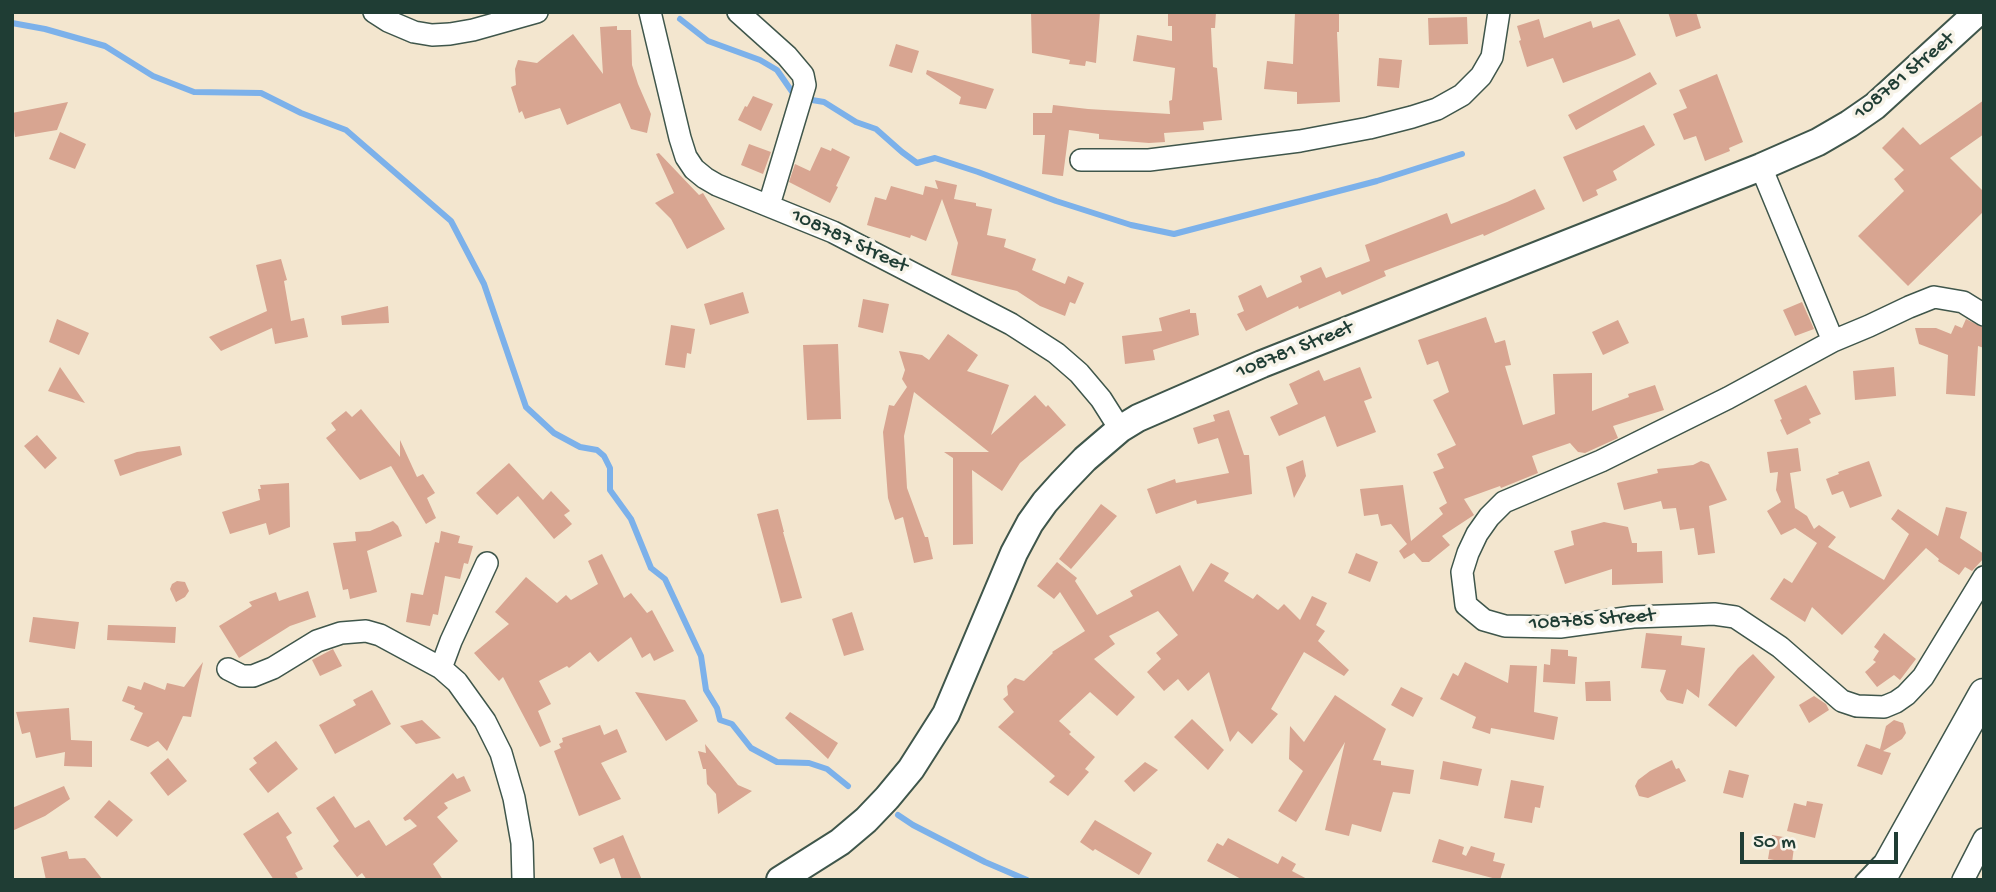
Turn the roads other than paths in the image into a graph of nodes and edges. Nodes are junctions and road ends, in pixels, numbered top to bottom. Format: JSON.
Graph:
{"nodes":[{"id":1,"x":374,"y":12,"type":"edge"},
{"id":2,"x":537,"y":12,"type":"edge"},
{"id":3,"x":650,"y":12,"type":"edge"},
{"id":4,"x":738,"y":12,"type":"edge"},
{"id":5,"x":1499,"y":12,"type":"edge"},
{"id":6,"x":1979,"y":12,"type":"edge"},
{"id":7,"x":1081,"y":160,"type":"dead end"},
{"id":8,"x":1761,"y":167,"type":"junction"},
{"id":9,"x":769,"y":205,"type":"junction"},
{"id":10,"x":1984,"y":314,"type":"edge"},
{"id":11,"x":1833,"y":341,"type":"junction"},
{"id":12,"x":1120,"y":429,"type":"junction"},
{"id":13,"x":487,"y":563,"type":"dead end"},
{"id":14,"x":1984,"y":578,"type":"edge"},
{"id":15,"x":441,"y":668,"type":"junction"},
{"id":16,"x":228,"y":669,"type":"dead end"},
{"id":17,"x":1984,"y":694,"type":"edge"},
{"id":18,"x":1984,"y":839,"type":"edge"},
{"id":19,"x":1902,"y":840,"type":"junction"},
{"id":20,"x":811,"y":871,"type":"edge"},
{"id":21,"x":523,"y":880,"type":"edge"},
{"id":22,"x":780,"y":880,"type":"edge"},
{"id":23,"x":1861,"y":880,"type":"edge"},
{"id":24,"x":1880,"y":880,"type":"edge"},
{"id":25,"x":1963,"y":880,"type":"edge"}],
"edges":[{"from":1,"to":2,"type":"street"},
{"from":3,"to":9,"type":"street","name":"108787 Street"},
{"from":4,"to":9,"type":"street"},
{"from":5,"to":7,"type":"street"},
{"from":6,"to":8,"type":"street","name":"108781 Street"},
{"from":8,"to":11,"type":"street"},
{"from":8,"to":12,"type":"street","name":"108781 Street"},
{"from":9,"to":12,"type":"street","name":"108787 Street"},
{"from":10,"to":11,"type":"street","name":"108785 Street"},
{"from":11,"to":14,"type":"street","name":"108785 Street"},
{"from":12,"to":20,"type":"street","name":"108781 Street"},
{"from":13,"to":15,"type":"street"},
{"from":15,"to":16,"type":"street"},
{"from":15,"to":21,"type":"street"},
{"from":17,"to":19,"type":"main road"},
{"from":18,"to":25,"type":"street"},
{"from":19,"to":23,"type":"lane"},
{"from":19,"to":24,"type":"main road"},
{"from":20,"to":22,"type":"street","name":"108781 Street"}]}
